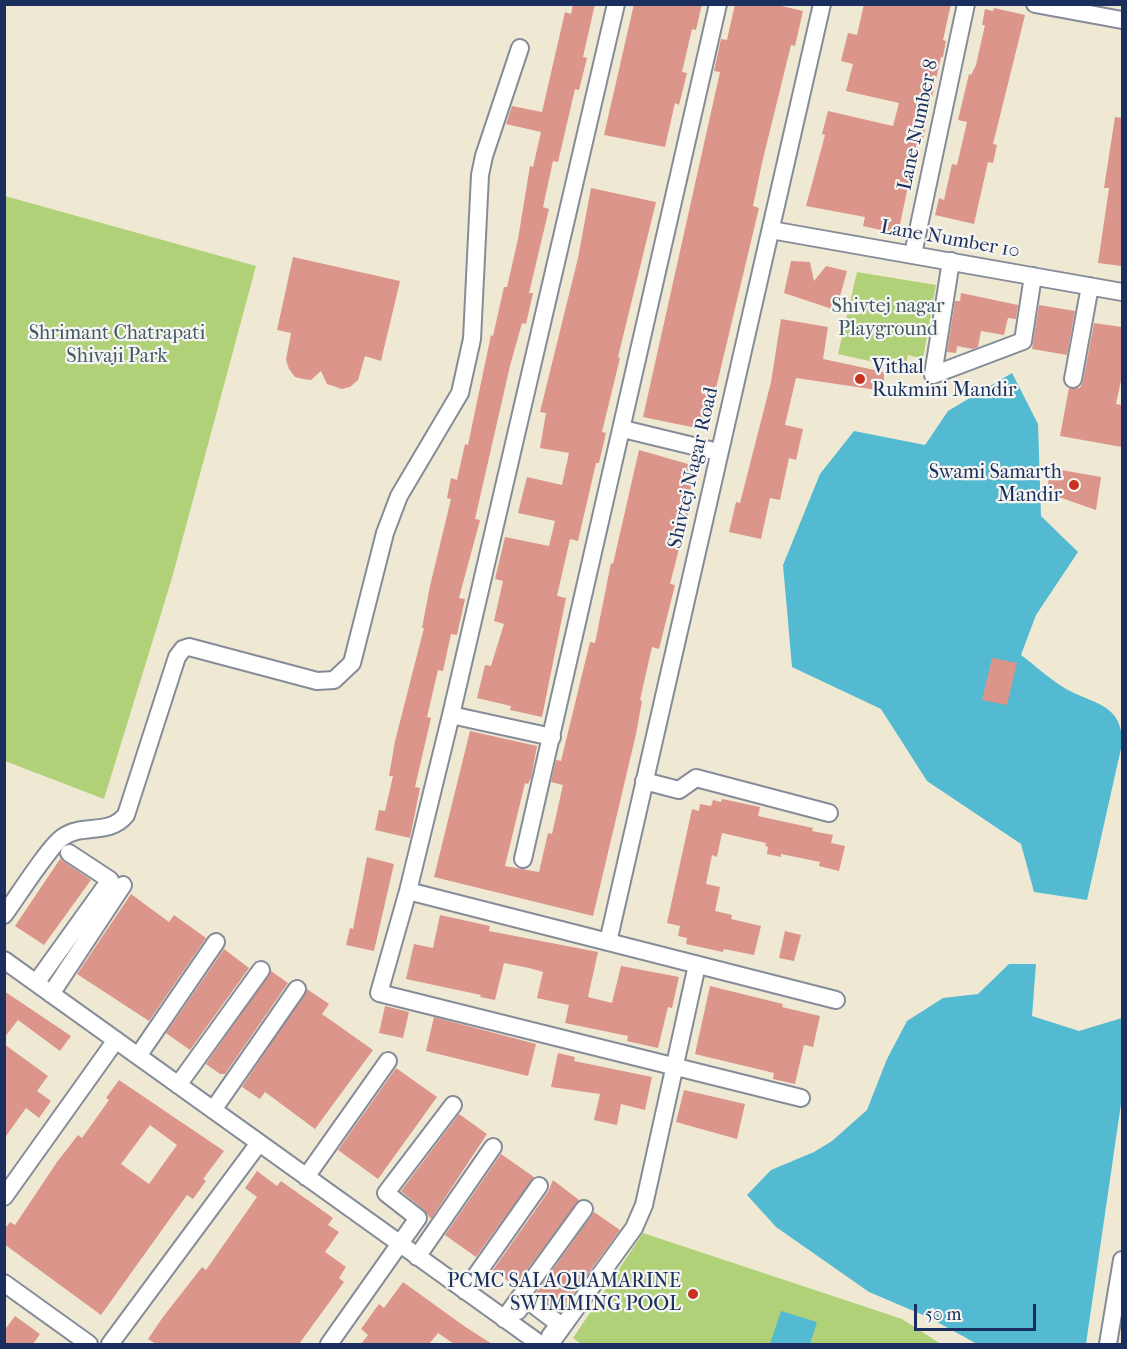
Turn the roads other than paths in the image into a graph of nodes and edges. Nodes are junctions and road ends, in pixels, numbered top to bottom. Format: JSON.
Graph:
{"nodes":[{"id":1,"x":615,"y":4,"type":"edge"},
{"id":2,"x":718,"y":4,"type":"edge"},
{"id":3,"x":822,"y":4,"type":"edge"},
{"id":4,"x":966,"y":4,"type":"edge"},
{"id":5,"x":1035,"y":4,"type":"edge"},
{"id":6,"x":1122,"y":21,"type":"edge"},
{"id":7,"x":520,"y":48,"type":"dead end"},
{"id":8,"x":771,"y":230,"type":"junction"},
{"id":9,"x":913,"y":254,"type":"junction"},
{"id":10,"x":951,"y":261,"type":"junction"},
{"id":11,"x":1033,"y":276,"type":"junction"},
{"id":12,"x":1090,"y":286,"type":"junction"},
{"id":13,"x":1122,"y":292,"type":"edge"},
{"id":14,"x":1073,"y":379,"type":"dead end"},
{"id":15,"x":623,"y":429,"type":"junction"},
{"id":16,"x":718,"y":452,"type":"junction"},
{"id":17,"x":451,"y":716,"type":"junction"},
{"id":18,"x":552,"y":737,"type":"junction"},
{"id":19,"x":645,"y":781,"type":"junction"},
{"id":20,"x":829,"y":813,"type":"dead end"},
{"id":21,"x":69,"y":853,"type":"dead end"},
{"id":22,"x":523,"y":859,"type":"dead end"},
{"id":23,"x":123,"y":885,"type":"dead end"},
{"id":24,"x":408,"y":891,"type":"junction"},
{"id":25,"x":4,"y":915,"type":"edge"},
{"id":26,"x":216,"y":942,"type":"dead end"},
{"id":27,"x":608,"y":942,"type":"junction"},
{"id":28,"x":4,"y":960,"type":"edge"},
{"id":29,"x":697,"y":965,"type":"junction"},
{"id":30,"x":261,"y":970,"type":"dead end"},
{"id":31,"x":36,"y":983,"type":"junction"},
{"id":32,"x":297,"y":989,"type":"dead end"},
{"id":33,"x":51,"y":994,"type":"junction"},
{"id":34,"x":836,"y":1000,"type":"dead end"},
{"id":35,"x":116,"y":1040,"type":"junction"},
{"id":36,"x":138,"y":1056,"type":"junction"},
{"id":37,"x":388,"y":1061,"type":"dead end"},
{"id":38,"x":674,"y":1068,"type":"junction"},
{"id":39,"x":178,"y":1085,"type":"junction"},
{"id":40,"x":801,"y":1098,"type":"dead end"},
{"id":41,"x":453,"y":1105,"type":"dead end"},
{"id":42,"x":213,"y":1110,"type":"junction"},
{"id":43,"x":259,"y":1143,"type":"junction"},
{"id":44,"x":492,"y":1147,"type":"dead end"},
{"id":45,"x":306,"y":1177,"type":"junction"},
{"id":46,"x":540,"y":1186,"type":"dead end"},
{"id":47,"x":4,"y":1197,"type":"edge"},
{"id":48,"x":401,"y":1245,"type":"junction"},
{"id":49,"x":417,"y":1257,"type":"junction"},
{"id":50,"x":1122,"y":1260,"type":"edge"},
{"id":51,"x":4,"y":1283,"type":"edge"},
{"id":52,"x":465,"y":1291,"type":"junction"},
{"id":53,"x":526,"y":1299,"type":"junction"},
{"id":54,"x":507,"y":1321,"type":"junction"},
{"id":55,"x":89,"y":1344,"type":"edge"},
{"id":56,"x":110,"y":1344,"type":"edge"},
{"id":57,"x":329,"y":1344,"type":"edge"},
{"id":58,"x":540,"y":1344,"type":"edge"},
{"id":59,"x":545,"y":1344,"type":"edge"},
{"id":60,"x":550,"y":1344,"type":"edge"},
{"id":61,"x":1108,"y":1344,"type":"edge"}],
"edges":[{"from":1,"to":17,"type":"street"},
{"from":2,"to":15,"type":"street"},
{"from":3,"to":8,"type":"street","name":"Shivtej Nagar Road"},
{"from":4,"to":9,"type":"street","name":"Lane Number 8"},
{"from":5,"to":6,"type":"street"},
{"from":7,"to":25,"type":"street"},
{"from":8,"to":9,"type":"street","name":"Lane Number 10"},
{"from":8,"to":16,"type":"street","name":"Shivtej Nagar Road"},
{"from":9,"to":10,"type":"street","name":"Lane Number 10"},
{"from":10,"to":11,"type":"street","name":"Lane Number 10"},
{"from":10,"to":11,"type":"street"},
{"from":11,"to":12,"type":"street","name":"Lane Number 10"},
{"from":12,"to":13,"type":"street","name":"Lane Number 10"},
{"from":12,"to":14,"type":"street"},
{"from":15,"to":16,"type":"street"},
{"from":15,"to":18,"type":"street"},
{"from":16,"to":19,"type":"street","name":"Shivtej Nagar Road"},
{"from":17,"to":18,"type":"street"},
{"from":17,"to":24,"type":"street"},
{"from":18,"to":22,"type":"street"},
{"from":19,"to":20,"type":"street"},
{"from":19,"to":27,"type":"street","name":"Shivtej Nagar Road"},
{"from":21,"to":31,"type":"street"},
{"from":23,"to":33,"type":"street"},
{"from":24,"to":27,"type":"street"},
{"from":24,"to":38,"type":"street"},
{"from":26,"to":36,"type":"street"},
{"from":27,"to":29,"type":"street"},
{"from":28,"to":31,"type":"street"},
{"from":29,"to":34,"type":"street"},
{"from":29,"to":38,"type":"street"},
{"from":30,"to":39,"type":"street"},
{"from":31,"to":33,"type":"street"},
{"from":32,"to":42,"type":"street"},
{"from":33,"to":35,"type":"street"},
{"from":35,"to":36,"type":"street"},
{"from":35,"to":47,"type":"street"},
{"from":36,"to":39,"type":"street"},
{"from":37,"to":45,"type":"street"},
{"from":38,"to":40,"type":"street"},
{"from":38,"to":60,"type":"street"},
{"from":39,"to":42,"type":"street"},
{"from":41,"to":48,"type":"street"},
{"from":42,"to":43,"type":"street"},
{"from":43,"to":45,"type":"street"},
{"from":43,"to":56,"type":"street"},
{"from":44,"to":49,"type":"street"},
{"from":45,"to":48,"type":"street"},
{"from":46,"to":52,"type":"street"},
{"from":48,"to":49,"type":"street"},
{"from":48,"to":57,"type":"street"},
{"from":49,"to":52,"type":"street"},
{"from":50,"to":61,"type":"street"},
{"from":51,"to":55,"type":"street"},
{"from":52,"to":54,"type":"street"},
{"from":53,"to":54,"type":"street"},
{"from":53,"to":54,"type":"street"},
{"from":53,"to":59,"type":"street"},
{"from":54,"to":58,"type":"street"}]}
